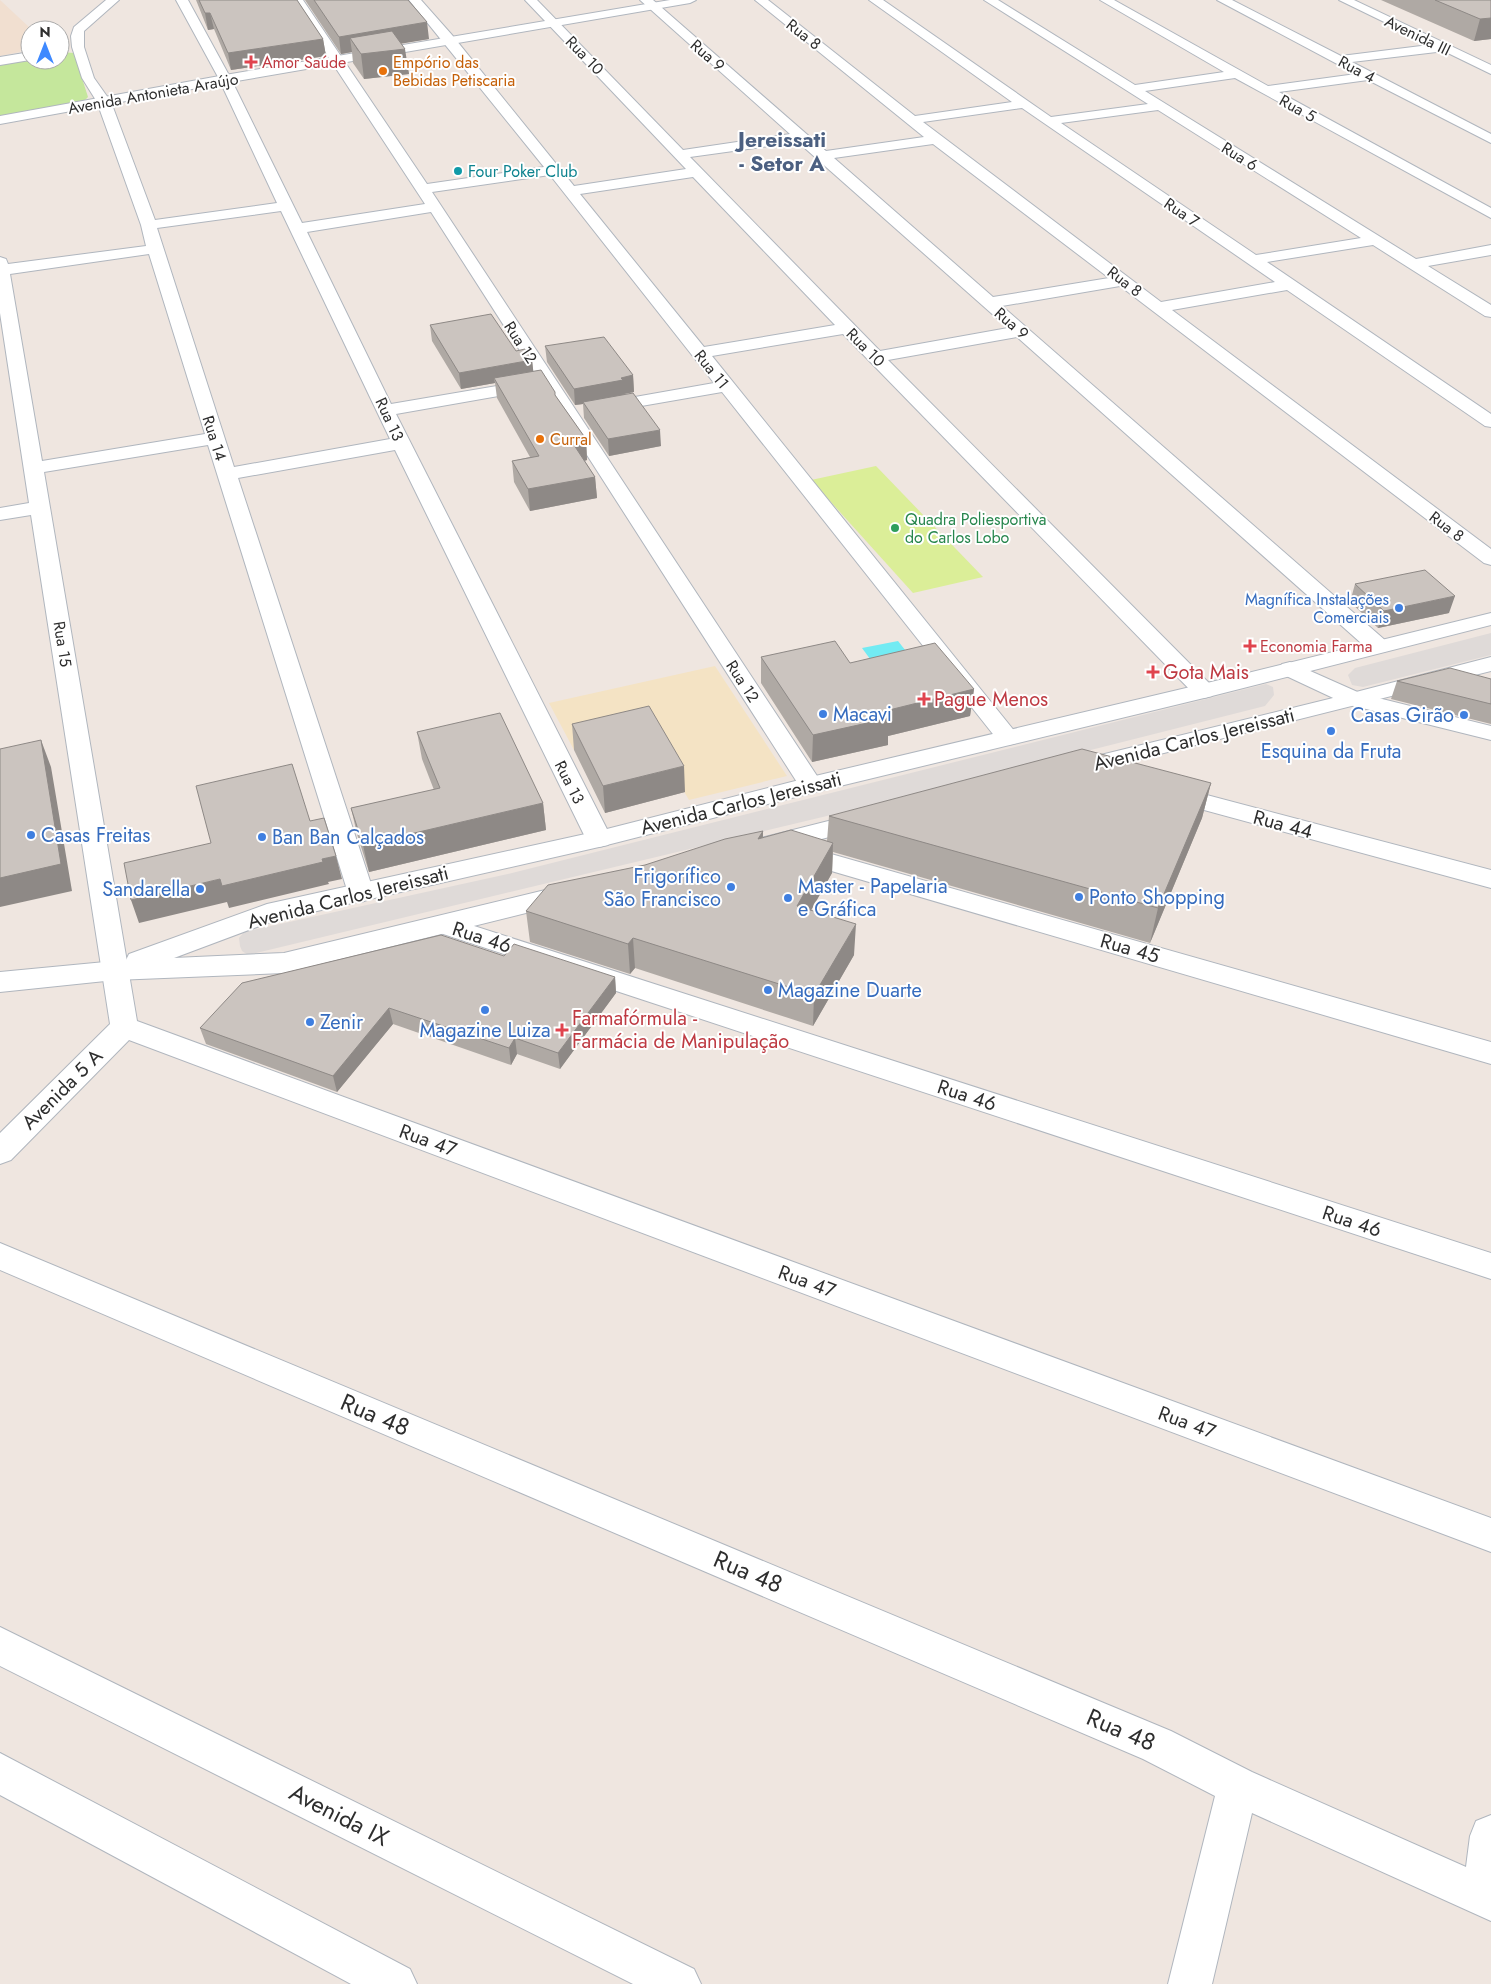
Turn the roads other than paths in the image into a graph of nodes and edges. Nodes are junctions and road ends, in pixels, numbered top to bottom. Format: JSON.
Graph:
{"nodes":[{"id":1,"x":113,"y":0,"type":"edge"},
{"id":2,"x":182,"y":0,"type":"edge"},
{"id":3,"x":297,"y":0,"type":"edge"},
{"id":4,"x":415,"y":0,"type":"edge"},
{"id":5,"x":531,"y":0,"type":"edge"},
{"id":6,"x":690,"y":0,"type":"edge"},
{"id":7,"x":761,"y":0,"type":"edge"},
{"id":8,"x":875,"y":0,"type":"edge"},
{"id":9,"x":990,"y":0,"type":"edge"},
{"id":10,"x":1106,"y":0,"type":"edge"},
{"id":11,"x":1223,"y":0,"type":"edge"},
{"id":12,"x":1345,"y":0,"type":"edge"},
{"id":13,"x":649,"y":3,"type":"edge"},
{"id":14,"x":553,"y":22,"type":"junction"},
{"id":15,"x":450,"y":41,"type":"junction"},
{"id":16,"x":78,"y":47,"type":"junction"},
{"id":17,"x":70,"y":48,"type":"edge"},
{"id":18,"x":1444,"y":48,"type":"junction"},
{"id":19,"x":20,"y":58,"type":"edge"},
{"id":20,"x":337,"y":60,"type":"junction"},
{"id":21,"x":1340,"y":60,"type":"junction"},
{"id":22,"x":0,"y":61,"type":"edge"},
{"id":23,"x":1491,"y":70,"type":"edge"},
{"id":24,"x":1237,"y":74,"type":"junction"},
{"id":25,"x":1371,"y":76,"type":"junction"},
{"id":26,"x":225,"y":79,"type":"junction"},
{"id":27,"x":1134,"y":89,"type":"junction"},
{"id":28,"x":1266,"y":90,"type":"junction"},
{"id":29,"x":104,"y":102,"type":"junction"},
{"id":30,"x":1024,"y":104,"type":"junction"},
{"id":31,"x":1161,"y":106,"type":"junction"},
{"id":32,"x":0,"y":120,"type":"edge"},
{"id":33,"x":912,"y":120,"type":"junction"},
{"id":34,"x":1049,"y":121,"type":"junction"},
{"id":35,"x":801,"y":137,"type":"junction"},
{"id":36,"x":936,"y":139,"type":"junction"},
{"id":37,"x":1491,"y":139,"type":"edge"},
{"id":38,"x":682,"y":154,"type":"junction"},
{"id":39,"x":822,"y":156,"type":"junction"},
{"id":40,"x":553,"y":170,"type":"junction"},
{"id":41,"x":697,"y":172,"type":"junction"},
{"id":42,"x":423,"y":189,"type":"junction"},
{"id":43,"x":570,"y":191,"type":"junction"},
{"id":44,"x":285,"y":206,"type":"junction"},
{"id":45,"x":434,"y":208,"type":"junction"},
{"id":46,"x":1491,"y":214,"type":"edge"},
{"id":47,"x":149,"y":225,"type":"junction"},
{"id":48,"x":296,"y":229,"type":"junction"},
{"id":49,"x":1374,"y":240,"type":"junction"},
{"id":50,"x":155,"y":249,"type":"junction"},
{"id":51,"x":1491,"y":250,"type":"edge"},
{"id":52,"x":1254,"y":260,"type":"junction"},
{"id":53,"x":1413,"y":264,"type":"junction"},
{"id":54,"x":1,"y":266,"type":"edge"},
{"id":55,"x":1124,"y":280,"type":"junction"},
{"id":56,"x":1289,"y":285,"type":"junction"},
{"id":57,"x":989,"y":303,"type":"junction"},
{"id":58,"x":1158,"y":307,"type":"junction"},
{"id":59,"x":1491,"y":312,"type":"edge"},
{"id":60,"x":848,"y":328,"type":"junction"},
{"id":61,"x":1021,"y":332,"type":"junction"},
{"id":62,"x":700,"y":354,"type":"junction"},
{"id":63,"x":877,"y":357,"type":"junction"},
{"id":64,"x":547,"y":382,"type":"junction"},
{"id":65,"x":726,"y":386,"type":"junction"},
{"id":66,"x":386,"y":410,"type":"junction"},
{"id":67,"x":567,"y":414,"type":"junction"},
{"id":68,"x":1491,"y":422,"type":"edge"},
{"id":69,"x":215,"y":438,"type":"junction"},
{"id":70,"x":401,"y":443,"type":"junction"},
{"id":71,"x":34,"y":468,"type":"junction"},
{"id":72,"x":226,"y":474,"type":"junction"},
{"id":73,"x":41,"y":507,"type":"junction"},
{"id":74,"x":0,"y":514,"type":"edge"},
{"id":75,"x":1491,"y":559,"type":"edge"},
{"id":76,"x":1491,"y":619,"type":"edge"},
{"id":77,"x":1378,"y":646,"type":"junction"},
{"id":78,"x":1491,"y":664,"type":"edge"},
{"id":79,"x":1290,"y":669,"type":"junction"},
{"id":80,"x":1204,"y":692,"type":"junction"},
{"id":81,"x":1354,"y":699,"type":"junction"},
{"id":82,"x":1491,"y":733,"type":"edge"},
{"id":83,"x":1008,"y":738,"type":"junction"},
{"id":84,"x":1122,"y":781,"type":"edge"},
{"id":85,"x":811,"y":785,"type":"junction"},
{"id":86,"x":1151,"y":788,"type":"edge"},
{"id":87,"x":883,"y":816,"type":"edge"},
{"id":88,"x":599,"y":839,"type":"junction"},
{"id":89,"x":1491,"y":879,"type":"edge"},
{"id":90,"x":596,"y":887,"type":"edge"},
{"id":91,"x":361,"y":893,"type":"junction"},
{"id":92,"x":444,"y":925,"type":"junction"},
{"id":93,"x":115,"y":970,"type":"junction"},
{"id":94,"x":0,"y":982,"type":"edge"},
{"id":95,"x":124,"y":1027,"type":"junction"},
{"id":96,"x":1491,"y":1052,"type":"edge"},
{"id":97,"x":0,"y":1152,"type":"edge"},
{"id":98,"x":0,"y":1256,"type":"edge"},
{"id":99,"x":1491,"y":1266,"type":"edge"},
{"id":100,"x":1491,"y":1535,"type":"edge"},
{"id":101,"x":0,"y":1646,"type":"edge"},
{"id":102,"x":0,"y":1773,"type":"edge"},
{"id":103,"x":1238,"y":1786,"type":"junction"},
{"id":104,"x":1491,"y":1836,"type":"edge"},
{"id":105,"x":1487,"y":1898,"type":"edge"},
{"id":106,"x":395,"y":1984,"type":"edge"},
{"id":107,"x":679,"y":1984,"type":"edge"},
{"id":108,"x":1190,"y":1984,"type":"edge"}],
"edges":[{"from":1,"to":16,"type":"street"},
{"from":2,"to":26,"type":"street","name":"Rua 13"},
{"from":3,"to":20,"type":"street","name":"Rua 12"},
{"from":4,"to":15,"type":"street","name":"Rua 11"},
{"from":5,"to":14,"type":"street","name":"Rua 10"},
{"from":6,"to":13,"type":"street","name":"Avenida Antonieta Araújo"},
{"from":7,"to":33,"type":"street","name":"Rua 8"},
{"from":8,"to":30,"type":"street","name":"Rua 7"},
{"from":9,"to":27,"type":"street","name":"Rua 6"},
{"from":10,"to":24,"type":"street","name":"Rua 5"},
{"from":11,"to":21,"type":"street","name":"Rua 4"},
{"from":12,"to":18,"type":"street","name":"Avenida III"},
{"from":13,"to":14,"type":"street","name":"Avenida Antonieta Araújo"},
{"from":13,"to":35,"type":"street","name":"Rua 9"},
{"from":14,"to":15,"type":"street","name":"Avenida Antonieta Araújo"},
{"from":14,"to":38,"type":"street","name":"Rua 10"},
{"from":15,"to":20,"type":"street","name":"Avenida Antonieta Araújo"},
{"from":15,"to":40,"type":"street","name":"Rua 11"},
{"from":16,"to":17,"type":"street"},
{"from":16,"to":29,"type":"street","name":"Rua 14"},
{"from":18,"to":21,"type":"street"},
{"from":18,"to":23,"type":"street","name":"Avenida III"},
{"from":19,"to":22,"type":"street"},
{"from":20,"to":26,"type":"street","name":"Avenida Antonieta Araújo"},
{"from":20,"to":42,"type":"street","name":"Rua 12"},
{"from":21,"to":25,"type":"street","name":"Rua 4"},
{"from":24,"to":27,"type":"street"},
{"from":24,"to":28,"type":"street","name":"Rua 5"},
{"from":25,"to":28,"type":"street"},
{"from":25,"to":37,"type":"street","name":"Rua 4"},
{"from":26,"to":29,"type":"street","name":"Avenida Antonieta Araújo"},
{"from":26,"to":44,"type":"street","name":"Rua 13"},
{"from":27,"to":31,"type":"street","name":"Rua 6"},
{"from":28,"to":46,"type":"street","name":"Rua 5"},
{"from":29,"to":32,"type":"street","name":"Avenida Antonieta Araújo"},
{"from":29,"to":47,"type":"street","name":"Rua 14"},
{"from":30,"to":33,"type":"street"},
{"from":30,"to":34,"type":"street","name":"Rua 7"},
{"from":31,"to":34,"type":"street"},
{"from":31,"to":49,"type":"street","name":"Rua 6"},
{"from":33,"to":36,"type":"street","name":"Rua 8"},
{"from":34,"to":52,"type":"street","name":"Rua 7"},
{"from":35,"to":38,"type":"street"},
{"from":35,"to":39,"type":"street","name":"Rua 9"},
{"from":36,"to":39,"type":"street"},
{"from":36,"to":55,"type":"street","name":"Rua 8"},
{"from":38,"to":41,"type":"street","name":"Rua 10"},
{"from":39,"to":57,"type":"street","name":"Rua 9"},
{"from":40,"to":42,"type":"street"},
{"from":40,"to":43,"type":"street","name":"Rua 11"},
{"from":41,"to":43,"type":"street"},
{"from":41,"to":60,"type":"street","name":"Rua 10"},
{"from":42,"to":45,"type":"street","name":"Rua 12"},
{"from":43,"to":62,"type":"street","name":"Rua 11"},
{"from":44,"to":47,"type":"street"},
{"from":44,"to":48,"type":"street","name":"Rua 13"},
{"from":45,"to":48,"type":"street"},
{"from":45,"to":64,"type":"street","name":"Rua 12"},
{"from":47,"to":50,"type":"street","name":"Rua 14"},
{"from":48,"to":66,"type":"street","name":"Rua 13"},
{"from":49,"to":52,"type":"street"},
{"from":49,"to":53,"type":"street","name":"Rua 6"},
{"from":50,"to":54,"type":"street"},
{"from":50,"to":69,"type":"street","name":"Rua 14"},
{"from":51,"to":53,"type":"street"},
{"from":52,"to":56,"type":"street","name":"Rua 7"},
{"from":53,"to":59,"type":"street","name":"Rua 6"},
{"from":54,"to":71,"type":"street","name":"Rua 15"},
{"from":55,"to":57,"type":"street"},
{"from":55,"to":58,"type":"street","name":"Rua 8"},
{"from":56,"to":58,"type":"street"},
{"from":56,"to":68,"type":"street","name":"Rua 7"},
{"from":57,"to":61,"type":"street","name":"Rua 9"},
{"from":58,"to":75,"type":"street","name":"Rua 8"},
{"from":60,"to":62,"type":"street"},
{"from":60,"to":63,"type":"street","name":"Rua 10"},
{"from":61,"to":63,"type":"street"},
{"from":61,"to":77,"type":"street","name":"Rua 9"},
{"from":62,"to":65,"type":"street","name":"Rua 11"},
{"from":63,"to":80,"type":"street","name":"Rua 10"},
{"from":64,"to":66,"type":"street"},
{"from":64,"to":67,"type":"street","name":"Rua 12"},
{"from":65,"to":67,"type":"street"},
{"from":65,"to":83,"type":"street","name":"Rua 11"},
{"from":66,"to":70,"type":"street","name":"Rua 13"},
{"from":67,"to":85,"type":"street","name":"Rua 12"},
{"from":69,"to":71,"type":"street"},
{"from":69,"to":72,"type":"street","name":"Rua 14"},
{"from":70,"to":72,"type":"street"},
{"from":70,"to":88,"type":"street","name":"Rua 13"},
{"from":71,"to":73,"type":"street","name":"Rua 15"},
{"from":72,"to":91,"type":"street","name":"Rua 14"},
{"from":73,"to":74,"type":"street"},
{"from":73,"to":93,"type":"street","name":"Rua 15"},
{"from":76,"to":77,"type":"street","name":"Avenida Carlos Jereissati"},
{"from":77,"to":79,"type":"street","name":"Avenida Carlos Jereissati"},
{"from":78,"to":81,"type":"street","name":"Avenida Carlos Jereissati"},
{"from":79,"to":80,"type":"street","name":"Avenida Carlos Jereissati"},
{"from":79,"to":81,"type":"street"},
{"from":80,"to":83,"type":"street","name":"Avenida Carlos Jereissati"},
{"from":81,"to":82,"type":"street"},
{"from":81,"to":84,"type":"street","name":"Avenida Carlos Jereissati"},
{"from":83,"to":85,"type":"street","name":"Avenida Carlos Jereissati"},
{"from":85,"to":88,"type":"street","name":"Avenida Carlos Jereissati"},
{"from":86,"to":89,"type":"street","name":"Rua 44"},
{"from":87,"to":96,"type":"street","name":"Rua 45"},
{"from":88,"to":91,"type":"street","name":"Avenida Carlos Jereissati"},
{"from":90,"to":92,"type":"street"},
{"from":91,"to":93,"type":"street","name":"Avenida Carlos Jereissati"},
{"from":92,"to":93,"type":"street"},
{"from":92,"to":99,"type":"street","name":"Rua 46"},
{"from":93,"to":94,"type":"street"},
{"from":93,"to":95,"type":"street","name":"Rua 15"},
{"from":95,"to":97,"type":"street","name":"Avenida 5 A"},
{"from":95,"to":100,"type":"street","name":"Rua 47"},
{"from":98,"to":103,"type":"street","name":"Rua 48"},
{"from":101,"to":107,"type":"street","name":"Avenida IX"},
{"from":102,"to":106,"type":"street"},
{"from":103,"to":105,"type":"street","name":"Rua 48"},
{"from":103,"to":108,"type":"street"},
{"from":104,"to":105,"type":"street"}]}
